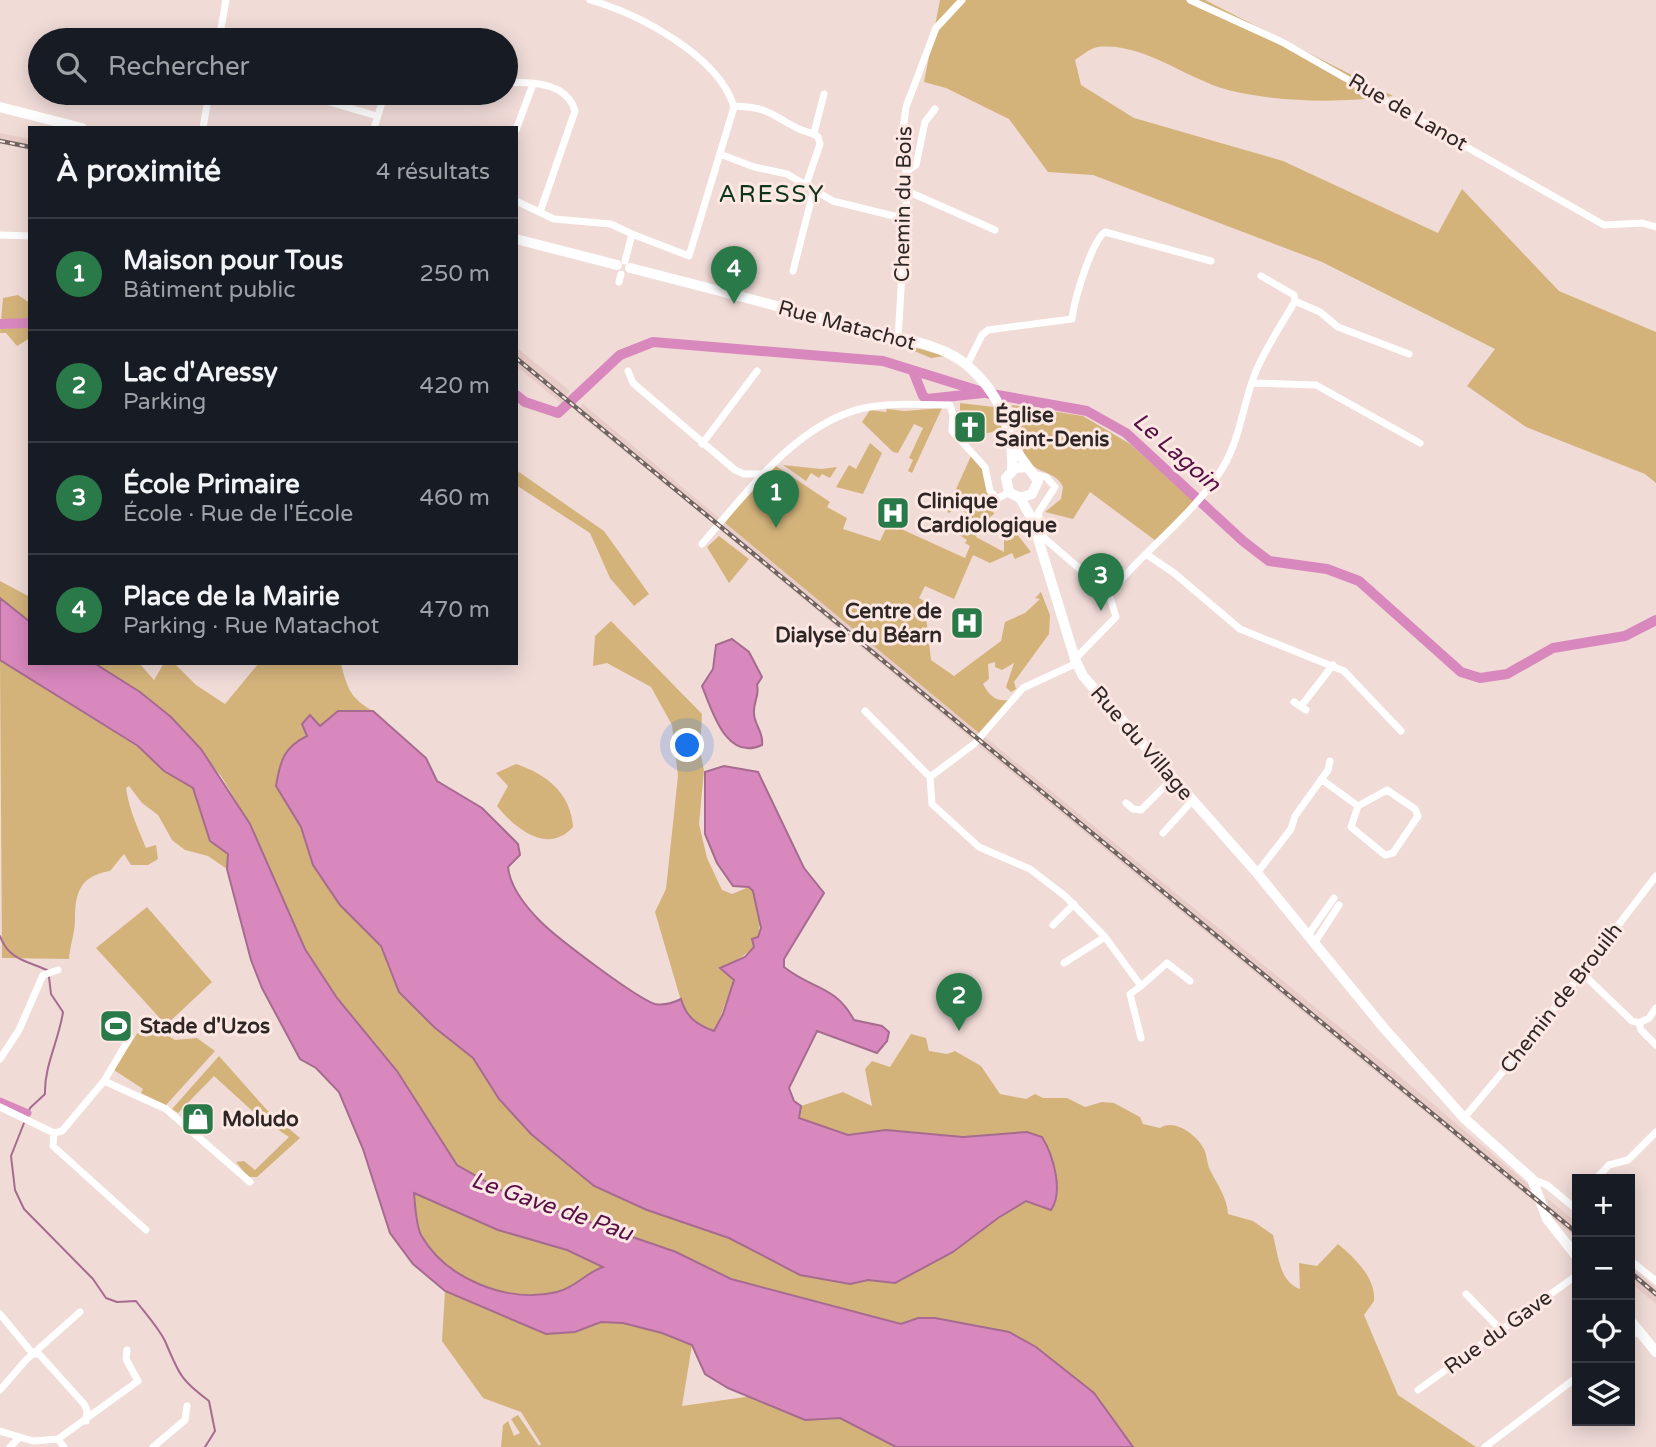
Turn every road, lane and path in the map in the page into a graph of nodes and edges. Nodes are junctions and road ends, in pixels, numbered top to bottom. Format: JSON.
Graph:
{"nodes":[{"id":1,"x":226,"y":0,"type":"edge"},
{"id":2,"x":590,"y":0,"type":"edge"},
{"id":3,"x":962,"y":0,"type":"edge"},
{"id":4,"x":1189,"y":0,"type":"edge"},
{"id":5,"x":221,"y":28,"type":"edge"},
{"id":6,"x":518,"y":83,"type":"edge"},
{"id":7,"x":533,"y":84,"type":"junction"},
{"id":8,"x":824,"y":94,"type":"dead end"},
{"id":9,"x":207,"y":105,"type":"edge"},
{"id":10,"x":339,"y":105,"type":"edge"},
{"id":11,"x":381,"y":105,"type":"edge"},
{"id":12,"x":734,"y":106,"type":"junction"},
{"id":13,"x":0,"y":107,"type":"edge"},
{"id":14,"x":935,"y":109,"type":"dead end"},
{"id":15,"x":377,"y":116,"type":"junction"},
{"id":16,"x":74,"y":126,"type":"edge"},
{"id":17,"x":203,"y":126,"type":"edge"},
{"id":18,"x":374,"y":126,"type":"edge"},
{"id":19,"x":518,"y":126,"type":"edge"},
{"id":20,"x":814,"y":133,"type":"junction"},
{"id":21,"x":720,"y":154,"type":"junction"},
{"id":22,"x":907,"y":171,"type":"junction"},
{"id":23,"x":806,"y":185,"type":"junction"},
{"id":24,"x":814,"y":190,"type":"junction"},
{"id":25,"x":907,"y":191,"type":"junction"},
{"id":26,"x":518,"y":202,"type":"edge"},
{"id":27,"x":540,"y":212,"type":"junction"},
{"id":28,"x":905,"y":219,"type":"junction"},
{"id":29,"x":1656,"y":227,"type":"edge"},
{"id":30,"x":995,"y":230,"type":"dead end"},
{"id":31,"x":632,"y":234,"type":"junction"},
{"id":32,"x":0,"y":235,"type":"edge"},
{"id":33,"x":28,"y":236,"type":"edge"},
{"id":34,"x":518,"y":240,"type":"edge"},
{"id":35,"x":1211,"y":261,"type":"dead end"},
{"id":36,"x":622,"y":270,"type":"junction"},
{"id":37,"x":793,"y":271,"type":"dead end"},
{"id":38,"x":1261,"y":276,"type":"dead end"},
{"id":39,"x":1294,"y":301,"type":"junction"},
{"id":40,"x":898,"y":339,"type":"junction"},
{"id":41,"x":1409,"y":354,"type":"dead end"},
{"id":42,"x":967,"y":365,"type":"junction"},
{"id":43,"x":628,"y":371,"type":"dead end"},
{"id":44,"x":757,"y":371,"type":"dead end"},
{"id":45,"x":1252,"y":383,"type":"junction"},
{"id":46,"x":1420,"y":443,"type":"dead end"},
{"id":47,"x":702,"y":444,"type":"junction"},
{"id":48,"x":1013,"y":447,"type":"junction"},
{"id":49,"x":1027,"y":467,"type":"junction"},
{"id":50,"x":766,"y":474,"type":"junction"},
{"id":51,"x":1009,"y":474,"type":"junction"},
{"id":52,"x":990,"y":485,"type":"junction"},
{"id":53,"x":1035,"y":485,"type":"junction"},
{"id":54,"x":1009,"y":492,"type":"junction"},
{"id":55,"x":1020,"y":498,"type":"junction"},
{"id":56,"x":1032,"y":519,"type":"junction"},
{"id":57,"x":702,"y":544,"type":"dead end"},
{"id":58,"x":1146,"y":554,"type":"junction"},
{"id":59,"x":1109,"y":594,"type":"junction"},
{"id":60,"x":1076,"y":661,"type":"junction"},
{"id":61,"x":1333,"y":665,"type":"junction"},
{"id":62,"x":1301,"y":706,"type":"dead end"},
{"id":63,"x":865,"y":712,"type":"dead end"},
{"id":64,"x":1401,"y":731,"type":"dead end"},
{"id":65,"x":1329,"y":761,"type":"dead end"},
{"id":66,"x":930,"y":777,"type":"junction"},
{"id":67,"x":1172,"y":779,"type":"junction"},
{"id":68,"x":1321,"y":779,"type":"junction"},
{"id":69,"x":1192,"y":801,"type":"junction"},
{"id":70,"x":1126,"y":803,"type":"dead end"},
{"id":71,"x":1358,"y":806,"type":"junction"},
{"id":72,"x":1163,"y":833,"type":"dead end"},
{"id":73,"x":1257,"y":873,"type":"junction"},
{"id":74,"x":1656,"y":876,"type":"edge"},
{"id":75,"x":1336,"y":901,"type":"dead end"},
{"id":76,"x":1074,"y":904,"type":"junction"},
{"id":77,"x":1053,"y":925,"type":"dead end"},
{"id":78,"x":1105,"y":937,"type":"junction"},
{"id":79,"x":1312,"y":938,"type":"junction"},
{"id":80,"x":1064,"y":963,"type":"dead end"},
{"id":81,"x":55,"y":972,"type":"dead end"},
{"id":82,"x":1582,"y":973,"type":"junction"},
{"id":83,"x":1190,"y":981,"type":"dead end"},
{"id":84,"x":1141,"y":986,"type":"junction"},
{"id":85,"x":1656,"y":1008,"type":"edge"},
{"id":86,"x":1639,"y":1023,"type":"junction"},
{"id":87,"x":127,"y":1032,"type":"dead end"},
{"id":88,"x":1141,"y":1038,"type":"dead end"},
{"id":89,"x":1656,"y":1045,"type":"edge"},
{"id":90,"x":0,"y":1059,"type":"edge"},
{"id":91,"x":104,"y":1081,"type":"junction"},
{"id":92,"x":0,"y":1107,"type":"edge"},
{"id":93,"x":1464,"y":1118,"type":"junction"},
{"id":94,"x":1656,"y":1132,"type":"edge"},
{"id":95,"x":54,"y":1133,"type":"junction"},
{"id":96,"x":1601,"y":1174,"type":"edge"},
{"id":97,"x":1532,"y":1179,"type":"junction"},
{"id":98,"x":250,"y":1182,"type":"dead end"},
{"id":99,"x":1572,"y":1202,"type":"edge"},
{"id":100,"x":146,"y":1230,"type":"dead end"},
{"id":101,"x":1572,"y":1251,"type":"edge"},
{"id":102,"x":1635,"y":1264,"type":"edge"},
{"id":103,"x":1572,"y":1279,"type":"edge"},
{"id":104,"x":1656,"y":1281,"type":"edge"},
{"id":105,"x":1466,"y":1294,"type":"dead end"},
{"id":106,"x":80,"y":1312,"type":"dead end"},
{"id":107,"x":0,"y":1314,"type":"edge"},
{"id":108,"x":1501,"y":1330,"type":"junction"},
{"id":109,"x":1635,"y":1335,"type":"edge"},
{"id":110,"x":127,"y":1350,"type":"dead end"},
{"id":111,"x":1656,"y":1352,"type":"edge"},
{"id":112,"x":33,"y":1354,"type":"junction"},
{"id":113,"x":1572,"y":1381,"type":"edge"},
{"id":114,"x":0,"y":1390,"type":"edge"},
{"id":115,"x":1418,"y":1390,"type":"dead end"},
{"id":116,"x":187,"y":1406,"type":"dead end"},
{"id":117,"x":86,"y":1408,"type":"junction"},
{"id":118,"x":101,"y":1410,"type":"junction"},
{"id":119,"x":86,"y":1421,"type":"junction"},
{"id":120,"x":0,"y":1431,"type":"edge"},
{"id":121,"x":19,"y":1438,"type":"junction"},
{"id":122,"x":58,"y":1439,"type":"junction"},
{"id":123,"x":10,"y":1447,"type":"edge"},
{"id":124,"x":64,"y":1447,"type":"edge"},
{"id":125,"x":153,"y":1447,"type":"edge"},
{"id":126,"x":1485,"y":1447,"type":"edge"}],
"edges":[{"from":1,"to":5,"type":"street"},
{"from":2,"to":12,"type":"street"},
{"from":3,"to":22,"type":"street","name":"Chemin du Bois"},
{"from":4,"to":29,"type":"street","name":"Rue de Lanot"},
{"from":6,"to":7,"type":"street"},
{"from":7,"to":19,"type":"street"},
{"from":7,"to":27,"type":"street"},
{"from":8,"to":20,"type":"street"},
{"from":9,"to":17,"type":"street"},
{"from":10,"to":15,"type":"street"},
{"from":11,"to":15,"type":"street"},
{"from":12,"to":20,"type":"street"},
{"from":12,"to":21,"type":"street"},
{"from":13,"to":16,"type":"main road"},
{"from":14,"to":22,"type":"street"},
{"from":15,"to":18,"type":"street"},
{"from":20,"to":23,"type":"street"},
{"from":21,"to":23,"type":"street"},
{"from":21,"to":31,"type":"street"},
{"from":22,"to":25,"type":"street","name":"Chemin du Bois"},
{"from":23,"to":24,"type":"street"},
{"from":24,"to":28,"type":"street"},
{"from":24,"to":37,"type":"street"},
{"from":25,"to":28,"type":"street","name":"Chemin du Bois"},
{"from":25,"to":30,"type":"street"},
{"from":26,"to":27,"type":"street"},
{"from":27,"to":31,"type":"street"},
{"from":28,"to":40,"type":"street","name":"Chemin du Bois"},
{"from":31,"to":36,"type":"street"},
{"from":32,"to":33,"type":"street"},
{"from":34,"to":36,"type":"main road","name":"Rue Matachot"},
{"from":35,"to":42,"type":"street"},
{"from":36,"to":40,"type":"main road","name":"Rue Matachot"},
{"from":38,"to":39,"type":"street"},
{"from":39,"to":41,"type":"street"},
{"from":39,"to":45,"type":"street"},
{"from":40,"to":42,"type":"main road","name":"Rue Matachot"},
{"from":42,"to":48,"type":"main road","name":"Rue Matachot"},
{"from":43,"to":47,"type":"street"},
{"from":44,"to":47,"type":"street"},
{"from":45,"to":46,"type":"street"},
{"from":45,"to":58,"type":"street"},
{"from":47,"to":50,"type":"street"},
{"from":48,"to":49,"type":"main road","name":"Rue Matachot"},
{"from":48,"to":51,"type":"main road","name":"Rue Matachot"},
{"from":49,"to":51,"type":"main road"},
{"from":49,"to":53,"type":"main road","name":"Rue Matachot"},
{"from":50,"to":52,"type":"street"},
{"from":50,"to":57,"type":"street"},
{"from":51,"to":52,"type":"street"},
{"from":51,"to":54,"type":"main road","name":"Rue Matachot"},
{"from":52,"to":54,"type":"street"},
{"from":53,"to":55,"type":"main road"},
{"from":53,"to":56,"type":"main road","name":"Rue du Village"},
{"from":53,"to":59,"type":"street"},
{"from":54,"to":55,"type":"main road"},
{"from":55,"to":56,"type":"main road","name":"Rue du Village"},
{"from":56,"to":60,"type":"main road","name":"Rue du Village"},
{"from":58,"to":59,"type":"street"},
{"from":58,"to":61,"type":"street"},
{"from":59,"to":60,"type":"street"},
{"from":60,"to":66,"type":"street"},
{"from":60,"to":67,"type":"main road","name":"Rue du Village"},
{"from":61,"to":62,"type":"street"},
{"from":61,"to":64,"type":"street"},
{"from":63,"to":66,"type":"street"},
{"from":65,"to":68,"type":"street"},
{"from":66,"to":76,"type":"street"},
{"from":67,"to":69,"type":"main road","name":"Rue du Village"},
{"from":67,"to":70,"type":"street"},
{"from":68,"to":71,"type":"street"},
{"from":68,"to":73,"type":"street"},
{"from":69,"to":72,"type":"street"},
{"from":69,"to":73,"type":"main road","name":"Rue du Village"},
{"from":71,"to":71,"type":"street"},
{"from":73,"to":79,"type":"main road","name":"Rue du Village"},
{"from":74,"to":82,"type":"street","name":"Chemin de Brouilh"},
{"from":75,"to":79,"type":"street"},
{"from":76,"to":77,"type":"street"},
{"from":76,"to":78,"type":"street"},
{"from":78,"to":80,"type":"street"},
{"from":78,"to":84,"type":"street"},
{"from":79,"to":93,"type":"main road","name":"Rue du Village"},
{"from":81,"to":90,"type":"street"},
{"from":82,"to":86,"type":"street"},
{"from":82,"to":93,"type":"street","name":"Chemin de Brouilh"},
{"from":83,"to":84,"type":"street"},
{"from":84,"to":88,"type":"street"},
{"from":85,"to":86,"type":"street"},
{"from":86,"to":89,"type":"street"},
{"from":87,"to":91,"type":"street"},
{"from":91,"to":95,"type":"street"},
{"from":91,"to":98,"type":"street"},
{"from":92,"to":95,"type":"street"},
{"from":93,"to":97,"type":"main road","name":"Rue du Village"},
{"from":94,"to":96,"type":"street"},
{"from":95,"to":100,"type":"street"},
{"from":97,"to":99,"type":"street"},
{"from":97,"to":101,"type":"main road"},
{"from":102,"to":104,"type":"street"},
{"from":103,"to":108,"type":"street","name":"Rue du Gave"},
{"from":105,"to":108,"type":"street"},
{"from":106,"to":112,"type":"street"},
{"from":107,"to":112,"type":"street"},
{"from":108,"to":115,"type":"street","name":"Rue du Gave"},
{"from":109,"to":111,"type":"main road"},
{"from":110,"to":118,"type":"street"},
{"from":112,"to":114,"type":"street"},
{"from":112,"to":117,"type":"street"},
{"from":113,"to":126,"type":"street"},
{"from":116,"to":125,"type":"street"},
{"from":117,"to":118,"type":"street"},
{"from":117,"to":119,"type":"street"},
{"from":118,"to":119,"type":"street"},
{"from":119,"to":122,"type":"street"},
{"from":120,"to":121,"type":"street"},
{"from":121,"to":122,"type":"street"},
{"from":121,"to":123,"type":"street"},
{"from":122,"to":124,"type":"street"}]}
